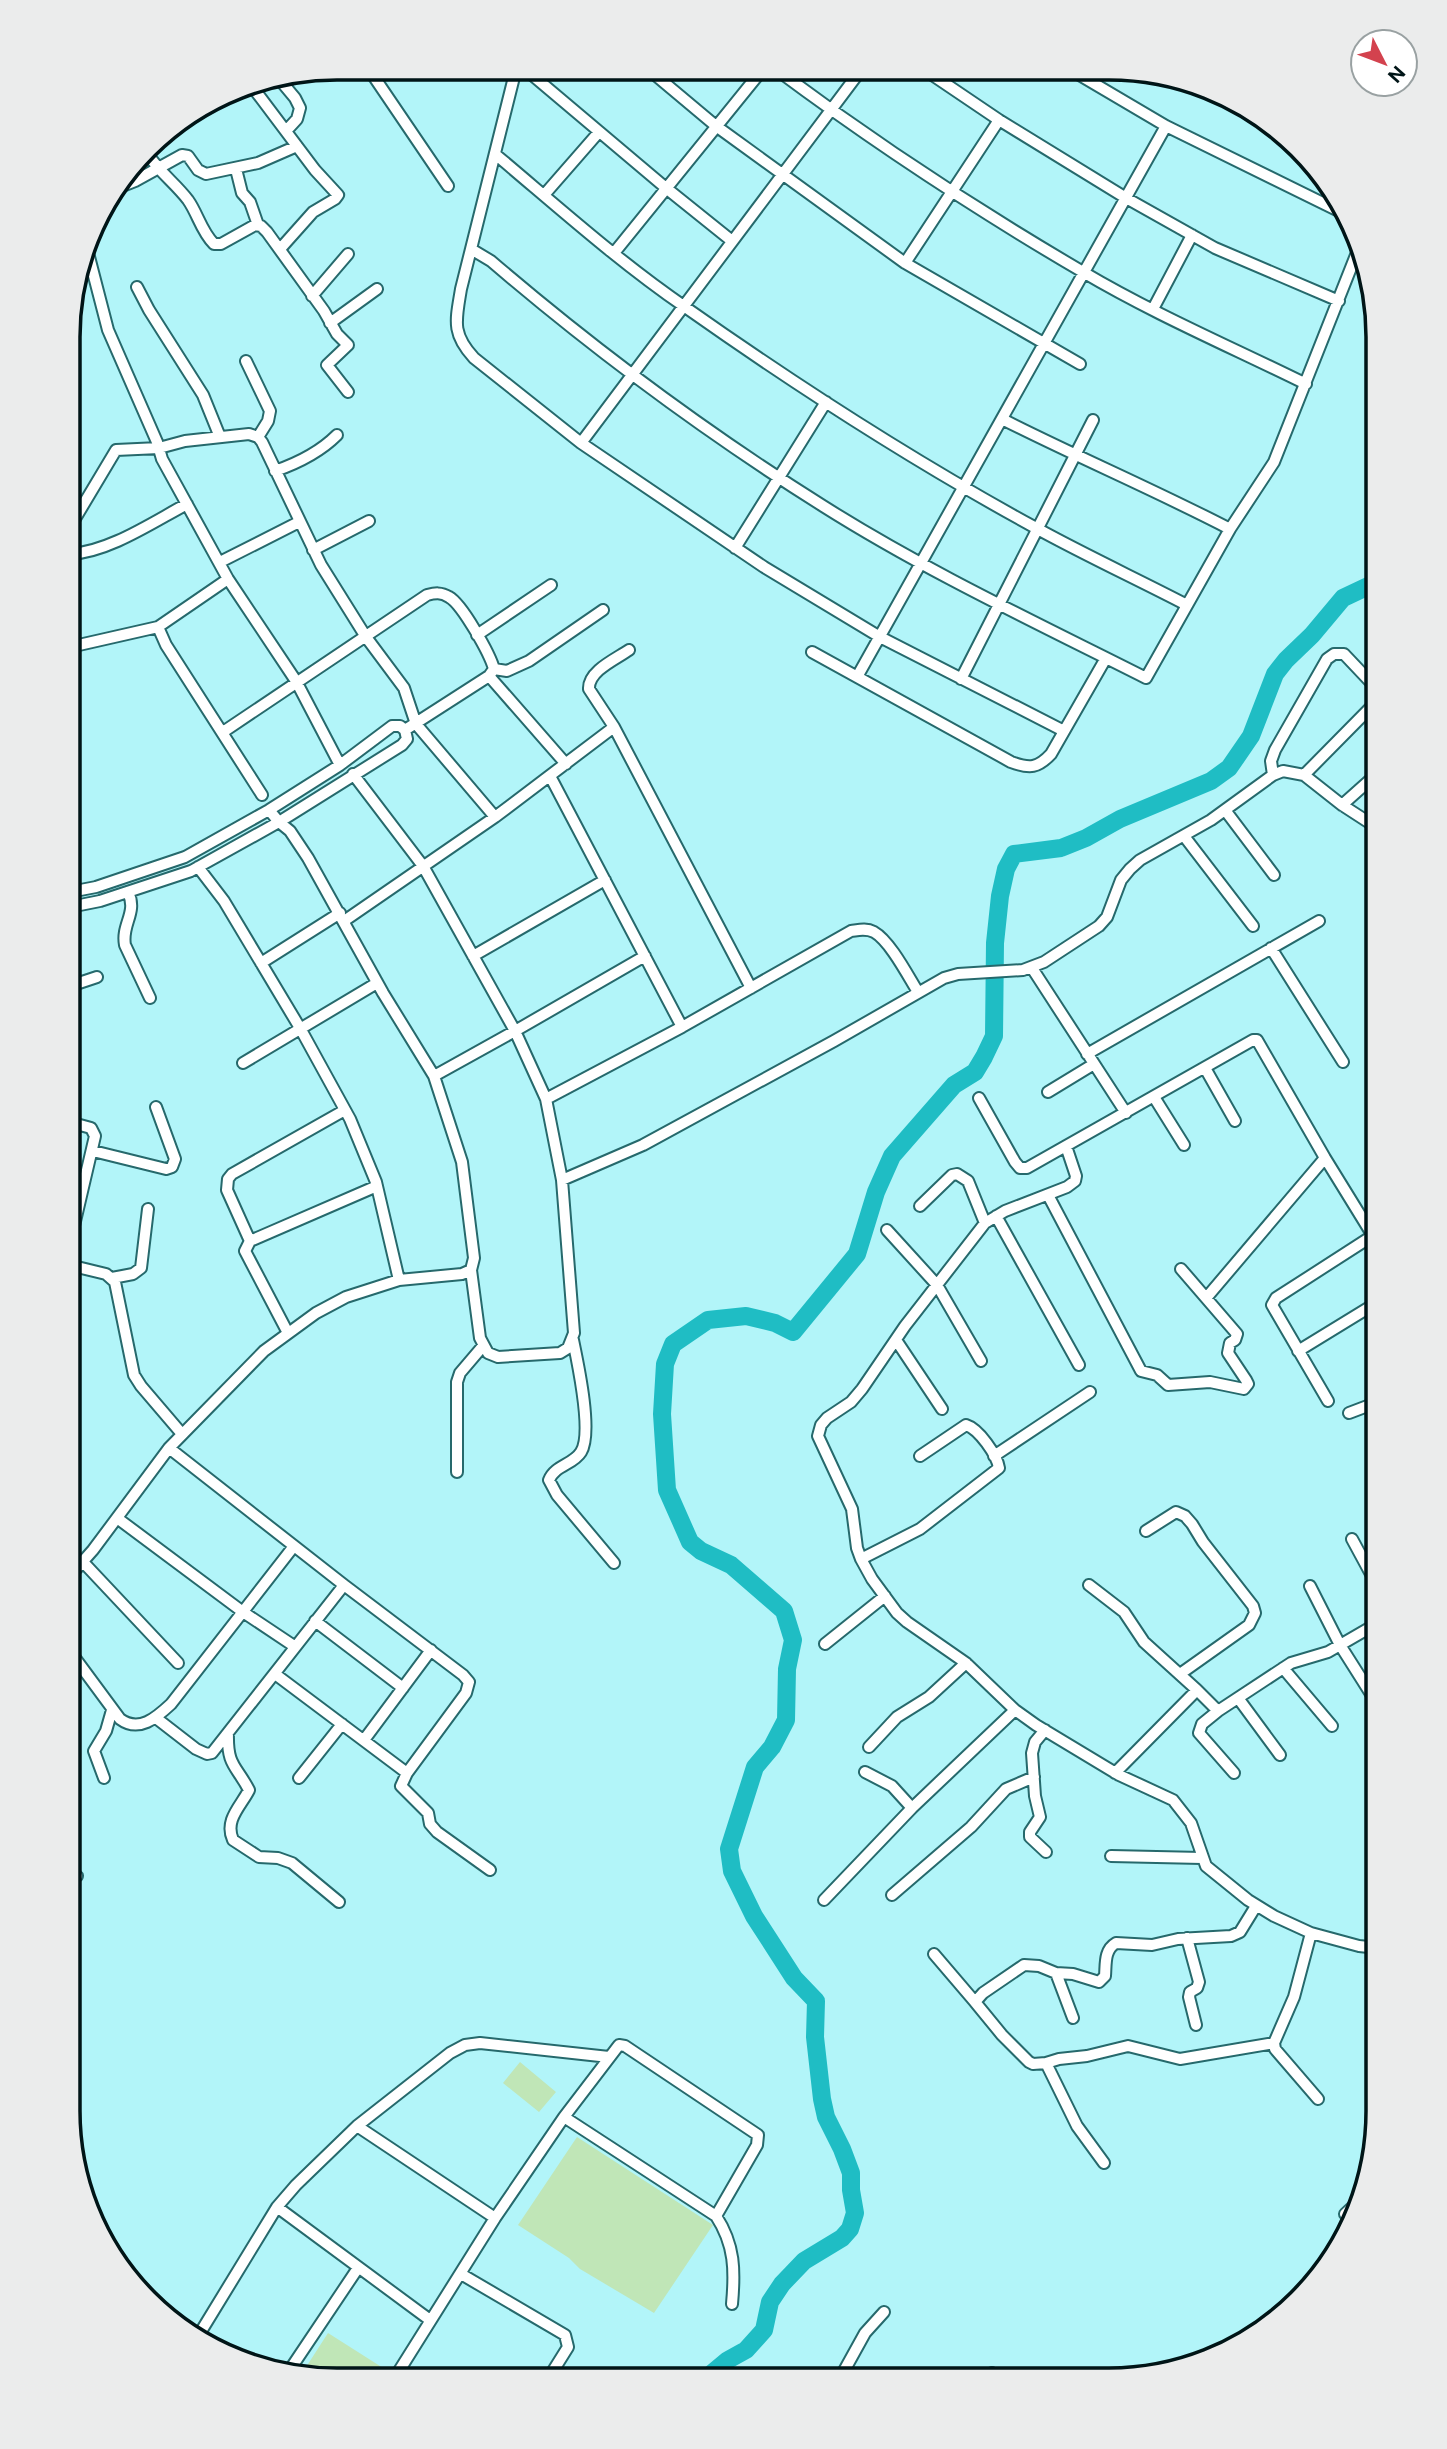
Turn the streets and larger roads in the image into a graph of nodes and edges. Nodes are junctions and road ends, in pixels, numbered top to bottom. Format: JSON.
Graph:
{"nodes":[{"id":1,"x":376,"y":80,"type":"edge"},
{"id":2,"x":513,"y":80,"type":"edge"},
{"id":3,"x":538,"y":80,"type":"edge"},
{"id":4,"x":661,"y":80,"type":"edge"},
{"id":5,"x":754,"y":80,"type":"edge"},
{"id":6,"x":791,"y":80,"type":"edge"},
{"id":7,"x":854,"y":80,"type":"edge"},
{"id":8,"x":940,"y":80,"type":"edge"},
{"id":9,"x":1088,"y":80,"type":"edge"},
{"id":10,"x":285,"y":86,"type":"edge"},
{"id":11,"x":257,"y":93,"type":"edge"},
{"id":12,"x":831,"y":110,"type":"junction"},
{"id":13,"x":999,"y":120,"type":"junction"},
{"id":14,"x":716,"y":126,"type":"junction"},
{"id":15,"x":1166,"y":126,"type":"junction"},
{"id":16,"x":286,"y":131,"type":"junction"},
{"id":17,"x":599,"y":132,"type":"junction"},
{"id":18,"x":297,"y":146,"type":"junction"},
{"id":19,"x":495,"y":153,"type":"junction"},
{"id":20,"x":151,"y":161,"type":"edge"},
{"id":21,"x":236,"y":169,"type":"junction"},
{"id":22,"x":157,"y":170,"type":"junction"},
{"id":23,"x":782,"y":175,"type":"junction"},
{"id":24,"x":135,"y":180,"type":"edge"},
{"id":25,"x":448,"y":186,"type":"dead end"},
{"id":26,"x":666,"y":188,"type":"junction"},
{"id":27,"x":953,"y":193,"type":"junction"},
{"id":28,"x":544,"y":195,"type":"junction"},
{"id":29,"x":1126,"y":198,"type":"junction"},
{"id":30,"x":1331,"y":207,"type":"edge"},
{"id":31,"x":258,"y":225,"type":"junction"},
{"id":32,"x":1192,"y":235,"type":"junction"},
{"id":33,"x":732,"y":241,"type":"junction"},
{"id":34,"x":280,"y":249,"type":"junction"},
{"id":35,"x":471,"y":249,"type":"junction"},
{"id":36,"x":614,"y":253,"type":"junction"},
{"id":37,"x":348,"y":254,"type":"dead end"},
{"id":38,"x":1354,"y":260,"type":"edge"},
{"id":39,"x":905,"y":263,"type":"junction"},
{"id":40,"x":90,"y":267,"type":"edge"},
{"id":41,"x":1084,"y":273,"type":"junction"},
{"id":42,"x":137,"y":288,"type":"dead end"},
{"id":43,"x":377,"y":289,"type":"dead end"},
{"id":44,"x":312,"y":296,"type":"junction"},
{"id":45,"x":1339,"y":301,"type":"junction"},
{"id":46,"x":683,"y":306,"type":"junction"},
{"id":47,"x":1153,"y":309,"type":"junction"},
{"id":48,"x":330,"y":323,"type":"junction"},
{"id":49,"x":1044,"y":344,"type":"junction"},
{"id":50,"x":246,"y":361,"type":"dead end"},
{"id":51,"x":1080,"y":364,"type":"dead end"},
{"id":52,"x":632,"y":374,"type":"junction"},
{"id":53,"x":1306,"y":384,"type":"junction"},
{"id":54,"x":348,"y":392,"type":"dead end"},
{"id":55,"x":826,"y":402,"type":"junction"},
{"id":56,"x":1002,"y":419,"type":"junction"},
{"id":57,"x":1093,"y":420,"type":"dead end"},
{"id":58,"x":337,"y":435,"type":"dead end"},
{"id":59,"x":220,"y":437,"type":"junction"},
{"id":60,"x":258,"y":437,"type":"junction"},
{"id":61,"x":581,"y":443,"type":"junction"},
{"id":62,"x":159,"y":448,"type":"junction"},
{"id":63,"x":1075,"y":456,"type":"junction"},
{"id":64,"x":275,"y":471,"type":"junction"},
{"id":65,"x":780,"y":478,"type":"junction"},
{"id":66,"x":964,"y":487,"type":"junction"},
{"id":67,"x":187,"y":504,"type":"junction"},
{"id":68,"x":80,"y":510,"type":"edge"},
{"id":69,"x":369,"y":521,"type":"dead end"},
{"id":70,"x":299,"y":522,"type":"junction"},
{"id":71,"x":1038,"y":529,"type":"junction"},
{"id":72,"x":1230,"y":529,"type":"junction"},
{"id":73,"x":735,"y":548,"type":"junction"},
{"id":74,"x":313,"y":550,"type":"junction"},
{"id":75,"x":80,"y":553,"type":"edge"},
{"id":76,"x":220,"y":562,"type":"junction"},
{"id":77,"x":922,"y":563,"type":"junction"},
{"id":78,"x":228,"y":579,"type":"junction"},
{"id":79,"x":551,"y":585,"type":"dead end"},
{"id":80,"x":999,"y":604,"type":"junction"},
{"id":81,"x":1187,"y":605,"type":"junction"},
{"id":82,"x":603,"y":610,"type":"dead end"},
{"id":83,"x":158,"y":627,"type":"junction"},
{"id":84,"x":477,"y":635,"type":"junction"},
{"id":85,"x":366,"y":637,"type":"junction"},
{"id":86,"x":880,"y":637,"type":"junction"},
{"id":87,"x":80,"y":645,"type":"edge"},
{"id":88,"x":629,"y":650,"type":"dead end"},
{"id":89,"x":812,"y":652,"type":"dead end"},
{"id":90,"x":1106,"y":658,"type":"junction"},
{"id":91,"x":491,"y":672,"type":"junction"},
{"id":92,"x":857,"y":677,"type":"junction"},
{"id":93,"x":1367,"y":678,"type":"edge"},
{"id":94,"x":961,"y":679,"type":"junction"},
{"id":95,"x":296,"y":681,"type":"junction"},
{"id":96,"x":1367,"y":711,"type":"edge"},
{"id":97,"x":416,"y":724,"type":"junction"},
{"id":98,"x":614,"y":727,"type":"junction"},
{"id":99,"x":405,"y":730,"type":"junction"},
{"id":100,"x":1065,"y":731,"type":"junction"},
{"id":101,"x":223,"y":732,"type":"junction"},
{"id":102,"x":566,"y":764,"type":"junction"},
{"id":103,"x":340,"y":765,"type":"junction"},
{"id":104,"x":353,"y":774,"type":"junction"},
{"id":105,"x":1273,"y":775,"type":"junction"},
{"id":106,"x":1304,"y":775,"type":"junction"},
{"id":107,"x":550,"y":776,"type":"junction"},
{"id":108,"x":1367,"y":783,"type":"edge"},
{"id":109,"x":262,"y":795,"type":"dead end"},
{"id":110,"x":1342,"y":805,"type":"junction"},
{"id":111,"x":269,"y":810,"type":"junction"},
{"id":112,"x":1225,"y":810,"type":"junction"},
{"id":113,"x":495,"y":817,"type":"junction"},
{"id":114,"x":1367,"y":821,"type":"edge"},
{"id":115,"x":279,"y":822,"type":"junction"},
{"id":116,"x":1184,"y":836,"type":"junction"},
{"id":117,"x":423,"y":866,"type":"junction"},
{"id":118,"x":198,"y":867,"type":"junction"},
{"id":119,"x":1274,"y":875,"type":"dead end"},
{"id":120,"x":605,"y":880,"type":"junction"},
{"id":121,"x":80,"y":890,"type":"edge"},
{"id":122,"x":128,"y":892,"type":"junction"},
{"id":123,"x":80,"y":905,"type":"edge"},
{"id":124,"x":342,"y":917,"type":"junction"},
{"id":125,"x":1319,"y":921,"type":"dead end"},
{"id":126,"x":1253,"y":926,"type":"dead end"},
{"id":127,"x":1271,"y":948,"type":"junction"},
{"id":128,"x":473,"y":956,"type":"junction"},
{"id":129,"x":645,"y":956,"type":"junction"},
{"id":130,"x":261,"y":963,"type":"junction"},
{"id":131,"x":1028,"y":969,"type":"junction"},
{"id":132,"x":97,"y":977,"type":"dead end"},
{"id":133,"x":80,"y":983,"type":"edge"},
{"id":134,"x":377,"y":983,"type":"junction"},
{"id":135,"x":751,"y":988,"type":"junction"},
{"id":136,"x":918,"y":992,"type":"junction"},
{"id":137,"x":150,"y":998,"type":"dead end"},
{"id":138,"x":682,"y":1027,"type":"junction"},
{"id":139,"x":300,"y":1028,"type":"junction"},
{"id":140,"x":515,"y":1031,"type":"junction"},
{"id":141,"x":1091,"y":1059,"type":"junction"},
{"id":142,"x":1343,"y":1062,"type":"dead end"},
{"id":143,"x":243,"y":1063,"type":"dead end"},
{"id":144,"x":1205,"y":1068,"type":"junction"},
{"id":145,"x":434,"y":1076,"type":"junction"},
{"id":146,"x":1048,"y":1092,"type":"dead end"},
{"id":147,"x":1154,"y":1097,"type":"junction"},
{"id":148,"x":979,"y":1098,"type":"dead end"},
{"id":149,"x":546,"y":1099,"type":"junction"},
{"id":150,"x":156,"y":1107,"type":"dead end"},
{"id":151,"x":345,"y":1110,"type":"junction"},
{"id":152,"x":1126,"y":1112,"type":"junction"},
{"id":153,"x":1236,"y":1121,"type":"dead end"},
{"id":154,"x":80,"y":1125,"type":"edge"},
{"id":155,"x":1184,"y":1144,"type":"dead end"},
{"id":156,"x":1066,"y":1146,"type":"junction"},
{"id":157,"x":93,"y":1151,"type":"junction"},
{"id":158,"x":1325,"y":1158,"type":"junction"},
{"id":159,"x":562,"y":1180,"type":"junction"},
{"id":160,"x":377,"y":1186,"type":"junction"},
{"id":161,"x":1048,"y":1195,"type":"junction"},
{"id":162,"x":80,"y":1203,"type":"edge"},
{"id":163,"x":920,"y":1206,"type":"dead end"},
{"id":164,"x":148,"y":1209,"type":"dead end"},
{"id":165,"x":996,"y":1216,"type":"junction"},
{"id":166,"x":1367,"y":1222,"type":"edge"},
{"id":167,"x":985,"y":1223,"type":"junction"},
{"id":168,"x":887,"y":1230,"type":"dead end"},
{"id":169,"x":250,"y":1241,"type":"junction"},
{"id":170,"x":1367,"y":1243,"type":"edge"},
{"id":171,"x":80,"y":1268,"type":"edge"},
{"id":172,"x":1181,"y":1269,"type":"dead end"},
{"id":173,"x":471,"y":1270,"type":"junction"},
{"id":174,"x":112,"y":1278,"type":"junction"},
{"id":175,"x":398,"y":1280,"type":"junction"},
{"id":176,"x":937,"y":1285,"type":"junction"},
{"id":177,"x":1207,"y":1297,"type":"junction"},
{"id":178,"x":1367,"y":1309,"type":"edge"},
{"id":179,"x":288,"y":1333,"type":"junction"},
{"id":180,"x":573,"y":1340,"type":"junction"},
{"id":181,"x":896,"y":1340,"type":"junction"},
{"id":182,"x":483,"y":1346,"type":"junction"},
{"id":183,"x":1298,"y":1351,"type":"junction"},
{"id":184,"x":981,"y":1361,"type":"dead end"},
{"id":185,"x":1079,"y":1365,"type":"dead end"},
{"id":186,"x":1090,"y":1392,"type":"dead end"},
{"id":187,"x":1328,"y":1401,"type":"dead end"},
{"id":188,"x":1367,"y":1406,"type":"edge"},
{"id":189,"x":942,"y":1409,"type":"dead end"},
{"id":190,"x":1349,"y":1413,"type":"dead end"},
{"id":191,"x":182,"y":1434,"type":"junction"},
{"id":192,"x":169,"y":1448,"type":"junction"},
{"id":193,"x":920,"y":1456,"type":"dead end"},
{"id":194,"x":995,"y":1456,"type":"junction"},
{"id":195,"x":457,"y":1472,"type":"dead end"},
{"id":196,"x":117,"y":1518,"type":"junction"},
{"id":197,"x":1146,"y":1531,"type":"dead end"},
{"id":198,"x":1352,"y":1539,"type":"dead end"},
{"id":199,"x":294,"y":1546,"type":"junction"},
{"id":200,"x":861,"y":1559,"type":"junction"},
{"id":201,"x":83,"y":1562,"type":"junction"},
{"id":202,"x":614,"y":1563,"type":"dead end"},
{"id":203,"x":80,"y":1565,"type":"edge"},
{"id":204,"x":1367,"y":1567,"type":"edge"},
{"id":205,"x":344,"y":1585,"type":"junction"},
{"id":206,"x":1089,"y":1585,"type":"dead end"},
{"id":207,"x":1310,"y":1586,"type":"dead end"},
{"id":208,"x":885,"y":1596,"type":"junction"},
{"id":209,"x":243,"y":1612,"type":"junction"},
{"id":210,"x":314,"y":1621,"type":"junction"},
{"id":211,"x":1367,"y":1629,"type":"edge"},
{"id":212,"x":825,"y":1643,"type":"dead end"},
{"id":213,"x":1340,"y":1645,"type":"junction"},
{"id":214,"x":295,"y":1646,"type":"junction"},
{"id":215,"x":431,"y":1650,"type":"junction"},
{"id":216,"x":178,"y":1663,"type":"dead end"},
{"id":217,"x":966,"y":1663,"type":"junction"},
{"id":218,"x":80,"y":1665,"type":"edge"},
{"id":219,"x":1283,"y":1668,"type":"junction"},
{"id":220,"x":275,"y":1674,"type":"junction"},
{"id":221,"x":1180,"y":1674,"type":"junction"},
{"id":222,"x":403,"y":1688,"type":"junction"},
{"id":223,"x":1367,"y":1688,"type":"edge"},
{"id":224,"x":1197,"y":1690,"type":"junction"},
{"id":225,"x":1238,"y":1698,"type":"junction"},
{"id":226,"x":112,"y":1710,"type":"junction"},
{"id":227,"x":1015,"y":1710,"type":"junction"},
{"id":228,"x":1218,"y":1711,"type":"junction"},
{"id":229,"x":156,"y":1718,"type":"junction"},
{"id":230,"x":342,"y":1724,"type":"junction"},
{"id":231,"x":1332,"y":1726,"type":"dead end"},
{"id":232,"x":1045,"y":1730,"type":"junction"},
{"id":233,"x":228,"y":1733,"type":"junction"},
{"id":234,"x":364,"y":1740,"type":"junction"},
{"id":235,"x":869,"y":1747,"type":"dead end"},
{"id":236,"x":1280,"y":1755,"type":"dead end"},
{"id":237,"x":865,"y":1772,"type":"dead end"},
{"id":238,"x":407,"y":1773,"type":"junction"},
{"id":239,"x":1115,"y":1773,"type":"junction"},
{"id":240,"x":1234,"y":1773,"type":"dead end"},
{"id":241,"x":1034,"y":1777,"type":"junction"},
{"id":242,"x":104,"y":1778,"type":"dead end"},
{"id":243,"x":299,"y":1778,"type":"dead end"},
{"id":244,"x":912,"y":1808,"type":"junction"},
{"id":245,"x":1046,"y":1852,"type":"dead end"},
{"id":246,"x":1111,"y":1856,"type":"dead end"},
{"id":247,"x":1202,"y":1858,"type":"junction"},
{"id":248,"x":490,"y":1870,"type":"dead end"},
{"id":249,"x":892,"y":1895,"type":"dead end"},
{"id":250,"x":824,"y":1900,"type":"dead end"},
{"id":251,"x":339,"y":1902,"type":"dead end"},
{"id":252,"x":1256,"y":1906,"type":"junction"},
{"id":253,"x":1311,"y":1933,"type":"junction"},
{"id":254,"x":1187,"y":1938,"type":"junction"},
{"id":255,"x":1367,"y":1947,"type":"edge"},
{"id":256,"x":934,"y":1954,"type":"dead end"},
{"id":257,"x":1056,"y":1973,"type":"junction"},
{"id":258,"x":975,"y":2002,"type":"junction"},
{"id":259,"x":1073,"y":2018,"type":"dead end"},
{"id":260,"x":1196,"y":2025,"type":"dead end"},
{"id":261,"x":1273,"y":2043,"type":"junction"},
{"id":262,"x":609,"y":2057,"type":"junction"},
{"id":263,"x":1046,"y":2063,"type":"junction"},
{"id":264,"x":1318,"y":2099,"type":"dead end"},
{"id":265,"x":564,"y":2117,"type":"junction"},
{"id":266,"x":357,"y":2126,"type":"junction"},
{"id":267,"x":1104,"y":2163,"type":"dead end"},
{"id":268,"x":277,"y":2207,"type":"junction"},
{"id":269,"x":716,"y":2216,"type":"junction"},
{"id":270,"x":495,"y":2218,"type":"junction"},
{"id":271,"x":358,"y":2268,"type":"junction"},
{"id":272,"x":460,"y":2274,"type":"junction"},
{"id":273,"x":732,"y":2304,"type":"dead end"},
{"id":274,"x":884,"y":2312,"type":"dead end"},
{"id":275,"x":430,"y":2320,"type":"junction"},
{"id":276,"x":202,"y":2330,"type":"edge"},
{"id":277,"x":292,"y":2365,"type":"edge"},
{"id":278,"x":401,"y":2368,"type":"edge"},
{"id":279,"x":555,"y":2368,"type":"edge"},
{"id":280,"x":846,"y":2368,"type":"edge"}],
"edges":[{"from":1,"to":25,"type":"street"},
{"from":2,"to":19,"type":"street"},
{"from":3,"to":17,"type":"street"},
{"from":4,"to":14,"type":"street"},
{"from":5,"to":14,"type":"street"},
{"from":6,"to":12,"type":"street"},
{"from":7,"to":12,"type":"street"},
{"from":8,"to":13,"type":"street"},
{"from":9,"to":15,"type":"street"},
{"from":10,"to":16,"type":"street"},
{"from":11,"to":16,"type":"street"},
{"from":12,"to":23,"type":"street"},
{"from":12,"to":27,"type":"street"},
{"from":13,"to":27,"type":"street"},
{"from":13,"to":29,"type":"street"},
{"from":14,"to":23,"type":"street"},
{"from":14,"to":26,"type":"street"},
{"from":15,"to":29,"type":"street"},
{"from":15,"to":30,"type":"street"},
{"from":16,"to":18,"type":"street"},
{"from":17,"to":26,"type":"street"},
{"from":17,"to":28,"type":"street"},
{"from":18,"to":21,"type":"street"},
{"from":18,"to":34,"type":"street"},
{"from":19,"to":28,"type":"street"},
{"from":19,"to":35,"type":"street"},
{"from":20,"to":22,"type":"street"},
{"from":21,"to":22,"type":"street"},
{"from":21,"to":31,"type":"street"},
{"from":22,"to":24,"type":"street"},
{"from":22,"to":31,"type":"street"},
{"from":23,"to":33,"type":"street"},
{"from":23,"to":39,"type":"street"},
{"from":26,"to":33,"type":"street"},
{"from":26,"to":36,"type":"street"},
{"from":27,"to":39,"type":"street"},
{"from":27,"to":41,"type":"street"},
{"from":28,"to":36,"type":"street"},
{"from":29,"to":32,"type":"street"},
{"from":29,"to":41,"type":"street"},
{"from":31,"to":34,"type":"street"},
{"from":32,"to":45,"type":"street"},
{"from":32,"to":47,"type":"street"},
{"from":33,"to":46,"type":"street"},
{"from":34,"to":44,"type":"street"},
{"from":35,"to":52,"type":"street"},
{"from":35,"to":61,"type":"street"},
{"from":36,"to":46,"type":"street"},
{"from":37,"to":44,"type":"street"},
{"from":38,"to":45,"type":"street"},
{"from":39,"to":49,"type":"street"},
{"from":40,"to":62,"type":"street"},
{"from":41,"to":47,"type":"street"},
{"from":41,"to":49,"type":"street"},
{"from":42,"to":59,"type":"street"},
{"from":43,"to":48,"type":"street"},
{"from":44,"to":48,"type":"street"},
{"from":45,"to":53,"type":"street"},
{"from":46,"to":52,"type":"street"},
{"from":46,"to":55,"type":"street"},
{"from":47,"to":53,"type":"street"},
{"from":48,"to":54,"type":"street"},
{"from":49,"to":51,"type":"street"},
{"from":49,"to":56,"type":"street"},
{"from":50,"to":60,"type":"street"},
{"from":52,"to":61,"type":"street"},
{"from":52,"to":65,"type":"street"},
{"from":53,"to":72,"type":"street"},
{"from":55,"to":65,"type":"street"},
{"from":55,"to":66,"type":"street"},
{"from":56,"to":63,"type":"street"},
{"from":56,"to":66,"type":"street"},
{"from":57,"to":63,"type":"street"},
{"from":58,"to":64,"type":"street"},
{"from":59,"to":60,"type":"street"},
{"from":59,"to":62,"type":"street"},
{"from":60,"to":64,"type":"street"},
{"from":61,"to":73,"type":"street"},
{"from":62,"to":67,"type":"street"},
{"from":62,"to":68,"type":"street"},
{"from":63,"to":71,"type":"street"},
{"from":63,"to":72,"type":"street"},
{"from":64,"to":70,"type":"street"},
{"from":65,"to":73,"type":"street"},
{"from":65,"to":77,"type":"street"},
{"from":66,"to":71,"type":"street"},
{"from":66,"to":77,"type":"street"},
{"from":67,"to":75,"type":"street"},
{"from":67,"to":76,"type":"street"},
{"from":69,"to":74,"type":"street"},
{"from":70,"to":74,"type":"street"},
{"from":70,"to":76,"type":"street"},
{"from":71,"to":80,"type":"street"},
{"from":71,"to":81,"type":"street"},
{"from":72,"to":81,"type":"street"},
{"from":73,"to":86,"type":"street"},
{"from":74,"to":85,"type":"street"},
{"from":76,"to":78,"type":"street"},
{"from":77,"to":80,"type":"street"},
{"from":77,"to":86,"type":"street"},
{"from":78,"to":83,"type":"street"},
{"from":78,"to":95,"type":"street"},
{"from":79,"to":84,"type":"street"},
{"from":80,"to":90,"type":"street"},
{"from":80,"to":94,"type":"street"},
{"from":81,"to":90,"type":"street"},
{"from":82,"to":91,"type":"street"},
{"from":83,"to":87,"type":"street"},
{"from":83,"to":101,"type":"street"},
{"from":84,"to":85,"type":"street"},
{"from":84,"to":91,"type":"street"},
{"from":85,"to":95,"type":"street"},
{"from":85,"to":97,"type":"street"},
{"from":86,"to":92,"type":"street"},
{"from":86,"to":94,"type":"street"},
{"from":88,"to":98,"type":"street"},
{"from":89,"to":92,"type":"street"},
{"from":90,"to":100,"type":"street"},
{"from":91,"to":97,"type":"street"},
{"from":91,"to":102,"type":"street"},
{"from":92,"to":100,"type":"street"},
{"from":93,"to":105,"type":"street"},
{"from":94,"to":100,"type":"street"},
{"from":95,"to":101,"type":"street"},
{"from":95,"to":103,"type":"street"},
{"from":96,"to":106,"type":"street"},
{"from":97,"to":99,"type":"street"},
{"from":97,"to":113,"type":"street"},
{"from":98,"to":102,"type":"street"},
{"from":98,"to":135,"type":"street"},
{"from":99,"to":103,"type":"street"},
{"from":99,"to":104,"type":"street"},
{"from":101,"to":109,"type":"street"},
{"from":102,"to":107,"type":"street"},
{"from":103,"to":111,"type":"street"},
{"from":104,"to":115,"type":"street"},
{"from":104,"to":117,"type":"street"},
{"from":105,"to":106,"type":"street"},
{"from":105,"to":112,"type":"street"},
{"from":106,"to":110,"type":"street"},
{"from":107,"to":113,"type":"street"},
{"from":107,"to":120,"type":"street"},
{"from":108,"to":110,"type":"street"},
{"from":110,"to":114,"type":"street"},
{"from":111,"to":115,"type":"street"},
{"from":111,"to":121,"type":"street"},
{"from":112,"to":116,"type":"street"},
{"from":112,"to":119,"type":"street"},
{"from":113,"to":117,"type":"street"},
{"from":115,"to":118,"type":"street"},
{"from":115,"to":124,"type":"street"},
{"from":116,"to":126,"type":"street"},
{"from":116,"to":131,"type":"street"},
{"from":117,"to":124,"type":"street"},
{"from":117,"to":128,"type":"street"},
{"from":118,"to":122,"type":"street"},
{"from":118,"to":130,"type":"street"},
{"from":120,"to":128,"type":"street"},
{"from":120,"to":129,"type":"street"},
{"from":122,"to":123,"type":"street"},
{"from":122,"to":137,"type":"street"},
{"from":124,"to":130,"type":"street"},
{"from":124,"to":134,"type":"street"},
{"from":125,"to":127,"type":"street"},
{"from":127,"to":141,"type":"street"},
{"from":127,"to":142,"type":"street"},
{"from":128,"to":140,"type":"street"},
{"from":129,"to":138,"type":"street"},
{"from":129,"to":140,"type":"street"},
{"from":130,"to":139,"type":"street"},
{"from":131,"to":136,"type":"street"},
{"from":131,"to":141,"type":"street"},
{"from":132,"to":133,"type":"street"},
{"from":134,"to":139,"type":"street"},
{"from":134,"to":145,"type":"street"},
{"from":135,"to":136,"type":"street"},
{"from":135,"to":138,"type":"street"},
{"from":136,"to":159,"type":"street"},
{"from":138,"to":149,"type":"street"},
{"from":139,"to":143,"type":"street"},
{"from":139,"to":151,"type":"street"},
{"from":140,"to":145,"type":"street"},
{"from":140,"to":149,"type":"street"},
{"from":141,"to":146,"type":"street"},
{"from":141,"to":152,"type":"street"},
{"from":144,"to":147,"type":"street"},
{"from":144,"to":153,"type":"street"},
{"from":144,"to":158,"type":"street"},
{"from":145,"to":173,"type":"street"},
{"from":147,"to":152,"type":"street"},
{"from":147,"to":155,"type":"street"},
{"from":148,"to":156,"type":"street"},
{"from":149,"to":159,"type":"street"},
{"from":150,"to":157,"type":"street"},
{"from":151,"to":160,"type":"street"},
{"from":151,"to":169,"type":"street"},
{"from":152,"to":156,"type":"street"},
{"from":154,"to":157,"type":"street"},
{"from":156,"to":161,"type":"street"},
{"from":157,"to":162,"type":"street"},
{"from":158,"to":166,"type":"street"},
{"from":158,"to":177,"type":"street"},
{"from":159,"to":180,"type":"street"},
{"from":160,"to":169,"type":"street"},
{"from":160,"to":175,"type":"street"},
{"from":161,"to":165,"type":"street"},
{"from":161,"to":177,"type":"street"},
{"from":163,"to":167,"type":"street"},
{"from":164,"to":174,"type":"street"},
{"from":165,"to":167,"type":"street"},
{"from":165,"to":185,"type":"street"},
{"from":167,"to":176,"type":"street"},
{"from":168,"to":176,"type":"street"},
{"from":169,"to":179,"type":"street"},
{"from":170,"to":183,"type":"street"},
{"from":171,"to":174,"type":"street"},
{"from":172,"to":177,"type":"street"},
{"from":173,"to":175,"type":"street"},
{"from":173,"to":182,"type":"street"},
{"from":174,"to":191,"type":"street"},
{"from":175,"to":179,"type":"street"},
{"from":176,"to":181,"type":"street"},
{"from":176,"to":184,"type":"street"},
{"from":178,"to":183,"type":"street"},
{"from":179,"to":191,"type":"street"},
{"from":180,"to":182,"type":"street"},
{"from":180,"to":202,"type":"street"},
{"from":181,"to":189,"type":"street"},
{"from":181,"to":200,"type":"street"},
{"from":182,"to":195,"type":"street"},
{"from":183,"to":187,"type":"street"},
{"from":186,"to":194,"type":"street"},
{"from":188,"to":190,"type":"street"},
{"from":191,"to":192,"type":"street"},
{"from":192,"to":196,"type":"street"},
{"from":192,"to":199,"type":"street"},
{"from":193,"to":194,"type":"street"},
{"from":194,"to":200,"type":"street"},
{"from":196,"to":201,"type":"street"},
{"from":196,"to":209,"type":"street"},
{"from":197,"to":221,"type":"street"},
{"from":198,"to":204,"type":"street"},
{"from":199,"to":205,"type":"street"},
{"from":199,"to":209,"type":"street"},
{"from":200,"to":208,"type":"street"},
{"from":201,"to":203,"type":"street"},
{"from":201,"to":216,"type":"street"},
{"from":205,"to":210,"type":"street"},
{"from":205,"to":215,"type":"street"},
{"from":206,"to":221,"type":"street"},
{"from":207,"to":213,"type":"street"},
{"from":208,"to":212,"type":"street"},
{"from":208,"to":217,"type":"street"},
{"from":209,"to":214,"type":"street"},
{"from":209,"to":229,"type":"street"},
{"from":210,"to":214,"type":"street"},
{"from":210,"to":222,"type":"street"},
{"from":211,"to":213,"type":"street"},
{"from":213,"to":219,"type":"street"},
{"from":213,"to":223,"type":"street"},
{"from":214,"to":220,"type":"street"},
{"from":215,"to":222,"type":"street"},
{"from":215,"to":238,"type":"street"},
{"from":217,"to":227,"type":"street"},
{"from":217,"to":235,"type":"street"},
{"from":218,"to":226,"type":"street"},
{"from":219,"to":225,"type":"street"},
{"from":219,"to":231,"type":"street"},
{"from":220,"to":230,"type":"street"},
{"from":220,"to":233,"type":"street"},
{"from":221,"to":224,"type":"street"},
{"from":222,"to":234,"type":"street"},
{"from":224,"to":228,"type":"street"},
{"from":224,"to":239,"type":"street"},
{"from":225,"to":228,"type":"street"},
{"from":225,"to":236,"type":"street"},
{"from":226,"to":229,"type":"street"},
{"from":226,"to":242,"type":"street"},
{"from":227,"to":232,"type":"street"},
{"from":227,"to":244,"type":"street"},
{"from":228,"to":240,"type":"street"},
{"from":229,"to":233,"type":"street"},
{"from":230,"to":234,"type":"street"},
{"from":230,"to":243,"type":"street"},
{"from":232,"to":239,"type":"street"},
{"from":232,"to":241,"type":"street"},
{"from":233,"to":251,"type":"street"},
{"from":234,"to":238,"type":"street"},
{"from":237,"to":244,"type":"street"},
{"from":238,"to":248,"type":"street"},
{"from":239,"to":247,"type":"street"},
{"from":241,"to":245,"type":"street"},
{"from":241,"to":249,"type":"street"},
{"from":244,"to":250,"type":"street"},
{"from":246,"to":247,"type":"street"},
{"from":247,"to":252,"type":"street"},
{"from":252,"to":253,"type":"street"},
{"from":252,"to":254,"type":"street"},
{"from":253,"to":255,"type":"street"},
{"from":253,"to":261,"type":"street"},
{"from":254,"to":257,"type":"street"},
{"from":254,"to":260,"type":"street"},
{"from":256,"to":258,"type":"street"},
{"from":257,"to":258,"type":"street"},
{"from":257,"to":259,"type":"street"},
{"from":258,"to":263,"type":"street"},
{"from":261,"to":263,"type":"street"},
{"from":261,"to":264,"type":"street"},
{"from":262,"to":265,"type":"street"},
{"from":262,"to":266,"type":"street"},
{"from":262,"to":269,"type":"street"},
{"from":263,"to":267,"type":"street"},
{"from":265,"to":269,"type":"street"},
{"from":265,"to":270,"type":"street"},
{"from":266,"to":268,"type":"street"},
{"from":266,"to":270,"type":"street"},
{"from":268,"to":271,"type":"street"},
{"from":268,"to":276,"type":"street"},
{"from":269,"to":273,"type":"street"},
{"from":270,"to":272,"type":"street"},
{"from":271,"to":275,"type":"street"},
{"from":271,"to":277,"type":"street"},
{"from":272,"to":275,"type":"street"},
{"from":272,"to":279,"type":"street"},
{"from":274,"to":280,"type":"street"},
{"from":275,"to":278,"type":"street"}]}
